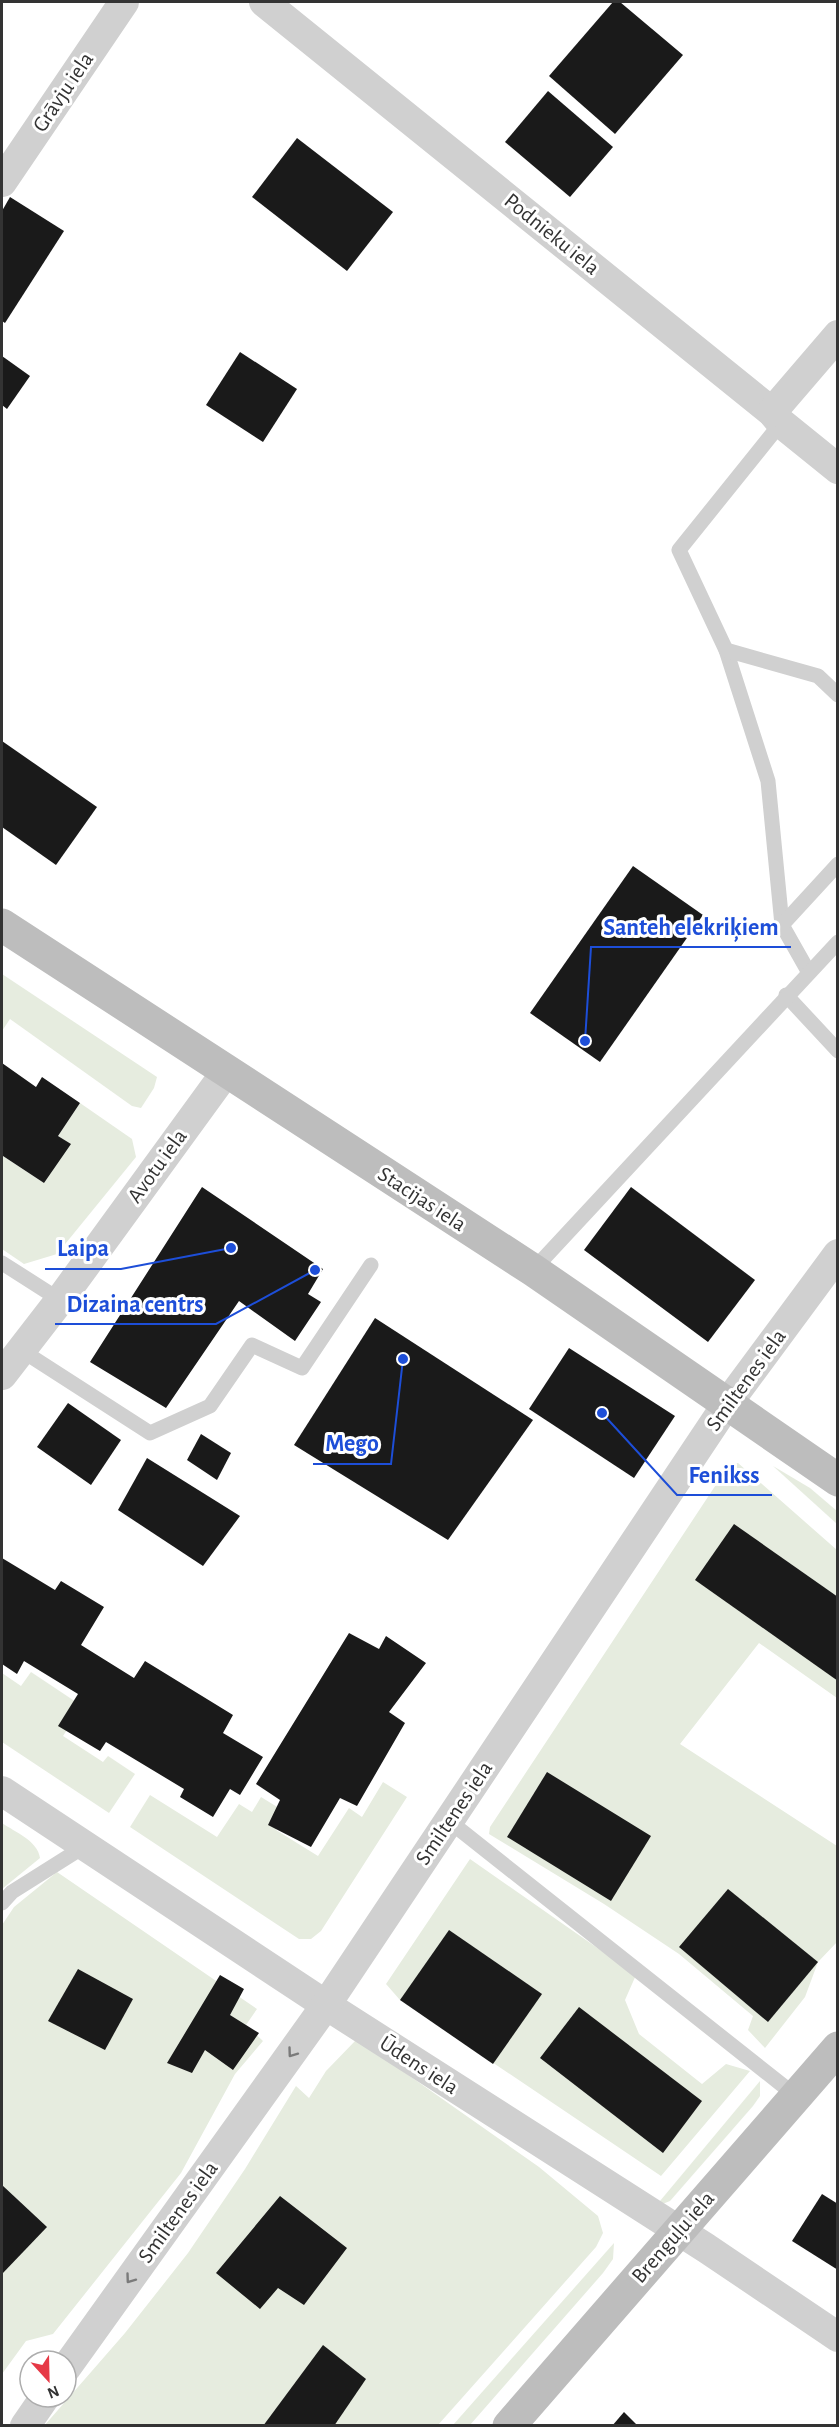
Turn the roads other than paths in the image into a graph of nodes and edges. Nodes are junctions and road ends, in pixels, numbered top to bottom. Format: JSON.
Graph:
{"nodes":[{"id":1,"x":124,"y":2,"type":"edge"},
{"id":2,"x":264,"y":2,"type":"edge"},
{"id":3,"x":2,"y":182,"type":"edge"},
{"id":4,"x":837,"y":335,"type":"edge"},
{"id":5,"x":777,"y":418,"type":"junction"},
{"id":6,"x":837,"y":470,"type":"edge"},
{"id":7,"x":726,"y":650,"type":"junction"},
{"id":8,"x":837,"y":696,"type":"edge"},
{"id":9,"x":837,"y":864,"type":"edge"},
{"id":10,"x":2,"y":925,"type":"edge"},
{"id":11,"x":782,"y":926,"type":"junction"},
{"id":12,"x":837,"y":942,"type":"edge"},
{"id":13,"x":808,"y":971,"type":"junction"},
{"id":14,"x":786,"y":995,"type":"junction"},
{"id":15,"x":837,"y":1052,"type":"edge"},
{"id":16,"x":226,"y":1072,"type":"junction"},
{"id":17,"x":837,"y":1254,"type":"edge"},
{"id":18,"x":2,"y":1263,"type":"edge"},
{"id":19,"x":371,"y":1266,"type":"dead end"},
{"id":20,"x":533,"y":1270,"type":"junction"},
{"id":21,"x":60,"y":1300,"type":"junction"},
{"id":22,"x":21,"y":1350,"type":"junction"},
{"id":23,"x":2,"y":1375,"type":"edge"},
{"id":24,"x":727,"y":1404,"type":"junction"},
{"id":25,"x":837,"y":1480,"type":"edge"},
{"id":26,"x":2,"y":1791,"type":"edge"},
{"id":27,"x":449,"y":1821,"type":"junction"},
{"id":28,"x":85,"y":1846,"type":"junction"},
{"id":29,"x":2,"y":1903,"type":"edge"},
{"id":30,"x":326,"y":2005,"type":"junction"},
{"id":31,"x":837,"y":2048,"type":"edge"},
{"id":32,"x":796,"y":2096,"type":"junction"},
{"id":33,"x":678,"y":2231,"type":"junction"},
{"id":34,"x":837,"y":2337,"type":"edge"},
{"id":35,"x":78,"y":2351,"type":"edge"},
{"id":36,"x":37,"y":2409,"type":"edge"},
{"id":37,"x":25,"y":2426,"type":"edge"},
{"id":38,"x":509,"y":2426,"type":"edge"}],
"edges":[{"from":1,"to":3,"type":"street","name":"Grāvju iela"},
{"from":2,"to":5,"type":"street","name":"Podnieku iela"},
{"from":4,"to":5,"type":"street"},
{"from":5,"to":6,"type":"street","name":"Podnieku iela"},
{"from":5,"to":7,"type":"lane"},
{"from":7,"to":8,"type":"lane"},
{"from":7,"to":11,"type":"lane"},
{"from":9,"to":11,"type":"lane"},
{"from":10,"to":16,"type":"main road","name":"Stacijas iela"},
{"from":11,"to":13,"type":"lane"},
{"from":12,"to":13,"type":"lane"},
{"from":13,"to":14,"type":"lane"},
{"from":14,"to":15,"type":"lane"},
{"from":14,"to":20,"type":"lane"},
{"from":16,"to":20,"type":"main road","name":"Stacijas iela"},
{"from":16,"to":21,"type":"street","name":"Avotu iela"},
{"from":17,"to":24,"type":"street","name":"Smiltenes iela"},
{"from":18,"to":21,"type":"lane"},
{"from":19,"to":22,"type":"lane"},
{"from":20,"to":24,"type":"main road","name":"Stacijas iela"},
{"from":21,"to":22,"type":"street","name":"Avotu iela"},
{"from":22,"to":23,"type":"street","name":"Avotu iela"},
{"from":24,"to":25,"type":"main road","name":"Stacijas iela"},
{"from":24,"to":27,"type":"street","name":"Smiltenes iela"},
{"from":26,"to":28,"type":"street","name":"Ūdens iela"},
{"from":27,"to":30,"type":"street","name":"Smiltenes iela"},
{"from":27,"to":32,"type":"lane"},
{"from":28,"to":29,"type":"lane"},
{"from":28,"to":30,"type":"street","name":"Ūdens iela"},
{"from":30,"to":33,"type":"street","name":"Ūdens iela"},
{"from":30,"to":35,"type":"street","name":"Smiltenes iela","one_way":true},
{"from":31,"to":32,"type":"main road","name":"Brenguļu iela"},
{"from":32,"to":33,"type":"main road","name":"Brenguļu iela"},
{"from":33,"to":34,"type":"street","name":"Ūdens iela"},
{"from":33,"to":38,"type":"main road","name":"Brenguļu iela"},
{"from":36,"to":37,"type":"street"}]}
